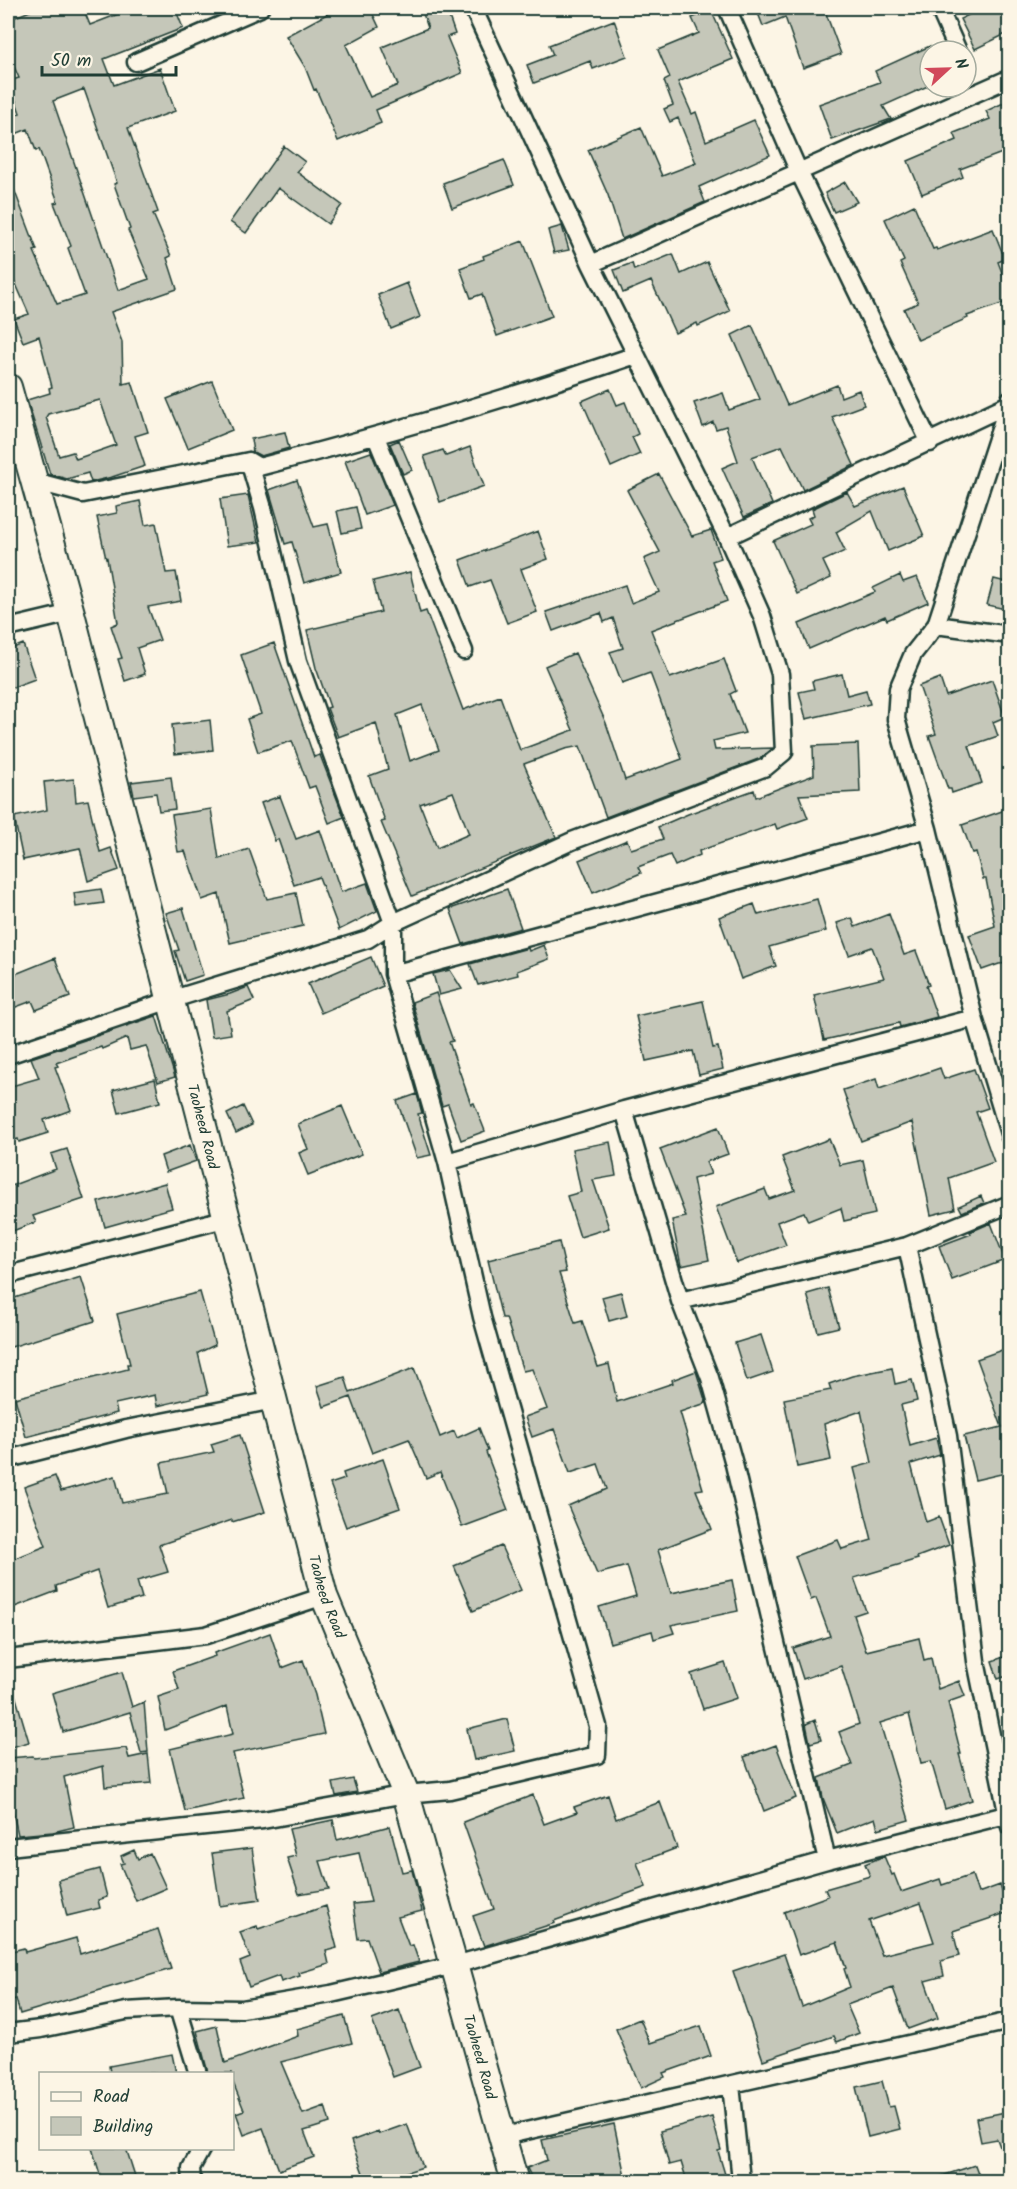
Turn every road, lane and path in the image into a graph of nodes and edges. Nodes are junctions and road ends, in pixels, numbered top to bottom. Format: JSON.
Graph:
{"nodes":[{"id":1,"x":260,"y":8,"type":"edge"},
{"id":2,"x":473,"y":8,"type":"edge"},
{"id":3,"x":727,"y":8,"type":"edge"},
{"id":4,"x":939,"y":8,"type":"edge"},
{"id":5,"x":953,"y":39,"type":"edge"},
{"id":6,"x":136,"y":62,"type":"dead end"},
{"id":7,"x":1010,"y":78,"type":"edge"},
{"id":8,"x":799,"y":172,"type":"junction"},
{"id":9,"x":591,"y":264,"type":"junction"},
{"id":10,"x":636,"y":355,"type":"junction"},
{"id":11,"x":8,"y":387,"type":"edge"},
{"id":12,"x":1008,"y":402,"type":"edge"},
{"id":13,"x":376,"y":437,"type":"junction"},
{"id":14,"x":930,"y":443,"type":"junction"},
{"id":15,"x":249,"y":461,"type":"junction"},
{"id":16,"x":34,"y":481,"type":"junction"},
{"id":17,"x":727,"y":537,"type":"junction"},
{"id":18,"x":71,"y":613,"type":"junction"},
{"id":19,"x":936,"y":626,"type":"junction"},
{"id":20,"x":8,"y":628,"type":"edge"},
{"id":21,"x":1010,"y":635,"type":"edge"},
{"id":22,"x":464,"y":651,"type":"dead end"},
{"id":23,"x":928,"y":829,"type":"junction"},
{"id":24,"x":393,"y":922,"type":"junction"},
{"id":25,"x":393,"y":974,"type":"junction"},
{"id":26,"x":170,"y":1000,"type":"junction"},
{"id":27,"x":974,"y":1018,"type":"junction"},
{"id":28,"x":8,"y":1055,"type":"edge"},
{"id":29,"x":624,"y":1110,"type":"junction"},
{"id":30,"x":1010,"y":1137,"type":"edge"},
{"id":31,"x":447,"y":1162,"type":"junction"},
{"id":32,"x":1010,"y":1204,"type":"edge"},
{"id":33,"x":228,"y":1218,"type":"junction"},
{"id":34,"x":907,"y":1246,"type":"junction"},
{"id":35,"x":8,"y":1275,"type":"edge"},
{"id":36,"x":680,"y":1301,"type":"junction"},
{"id":37,"x":274,"y":1400,"type":"junction"},
{"id":38,"x":8,"y":1459,"type":"edge"},
{"id":39,"x":324,"y":1596,"type":"junction"},
{"id":40,"x":8,"y":1659,"type":"edge"},
{"id":41,"x":406,"y":1794,"type":"junction"},
{"id":42,"x":1009,"y":1819,"type":"edge"},
{"id":43,"x":8,"y":1847,"type":"edge"},
{"id":44,"x":827,"y":1860,"type":"junction"},
{"id":45,"x":455,"y":1965,"type":"junction"},
{"id":46,"x":178,"y":2008,"type":"junction"},
{"id":47,"x":1010,"y":2021,"type":"edge"},
{"id":48,"x":8,"y":2033,"type":"edge"},
{"id":49,"x":198,"y":2072,"type":"edge"},
{"id":50,"x":731,"y":2085,"type":"junction"},
{"id":51,"x":504,"y":2136,"type":"junction"},
{"id":52,"x":201,"y":2150,"type":"edge"},
{"id":53,"x":741,"y":2180,"type":"edge"},
{"id":54,"x":192,"y":2181,"type":"edge"},
{"id":55,"x":515,"y":2181,"type":"edge"}],
"edges":[{"from":1,"to":6,"type":"street"},
{"from":2,"to":9,"type":"street"},
{"from":3,"to":8,"type":"street"},
{"from":4,"to":5,"type":"street"},
{"from":7,"to":8,"type":"street"},
{"from":8,"to":9,"type":"street"},
{"from":8,"to":14,"type":"street"},
{"from":9,"to":10,"type":"street"},
{"from":10,"to":13,"type":"street"},
{"from":10,"to":17,"type":"street"},
{"from":11,"to":16,"type":"main road","name":"Taoheed Road"},
{"from":12,"to":14,"type":"street"},
{"from":12,"to":19,"type":"street"},
{"from":13,"to":15,"type":"street"},
{"from":13,"to":22,"type":"street"},
{"from":14,"to":17,"type":"street"},
{"from":15,"to":16,"type":"street"},
{"from":15,"to":24,"type":"street"},
{"from":16,"to":18,"type":"main road","name":"Taoheed Road"},
{"from":17,"to":24,"type":"street"},
{"from":18,"to":20,"type":"street"},
{"from":18,"to":26,"type":"main road","name":"Taoheed Road"},
{"from":19,"to":21,"type":"street"},
{"from":19,"to":23,"type":"street"},
{"from":23,"to":25,"type":"street"},
{"from":23,"to":27,"type":"street"},
{"from":24,"to":25,"type":"street"},
{"from":24,"to":26,"type":"street"},
{"from":25,"to":31,"type":"street"},
{"from":26,"to":28,"type":"street"},
{"from":26,"to":33,"type":"main road","name":"Taoheed Road"},
{"from":27,"to":29,"type":"street"},
{"from":27,"to":30,"type":"street"},
{"from":29,"to":31,"type":"street"},
{"from":29,"to":36,"type":"street"},
{"from":31,"to":41,"type":"street"},
{"from":32,"to":34,"type":"street"},
{"from":33,"to":35,"type":"street"},
{"from":33,"to":37,"type":"main road","name":"Taoheed Road"},
{"from":34,"to":36,"type":"street"},
{"from":34,"to":42,"type":"street"},
{"from":36,"to":44,"type":"street"},
{"from":37,"to":38,"type":"street"},
{"from":37,"to":39,"type":"main road","name":"Taoheed Road"},
{"from":39,"to":40,"type":"street"},
{"from":39,"to":41,"type":"main road","name":"Taoheed Road"},
{"from":41,"to":43,"type":"street"},
{"from":41,"to":45,"type":"main road","name":"Taoheed Road"},
{"from":42,"to":44,"type":"street"},
{"from":44,"to":45,"type":"street"},
{"from":45,"to":46,"type":"street"},
{"from":45,"to":51,"type":"main road","name":"Taoheed Road"},
{"from":46,"to":48,"type":"street"},
{"from":46,"to":49,"type":"street"},
{"from":47,"to":50,"type":"street"},
{"from":50,"to":51,"type":"street"},
{"from":50,"to":53,"type":"street"},
{"from":51,"to":55,"type":"main road","name":"Taoheed Road"},
{"from":52,"to":54,"type":"street"}]}
